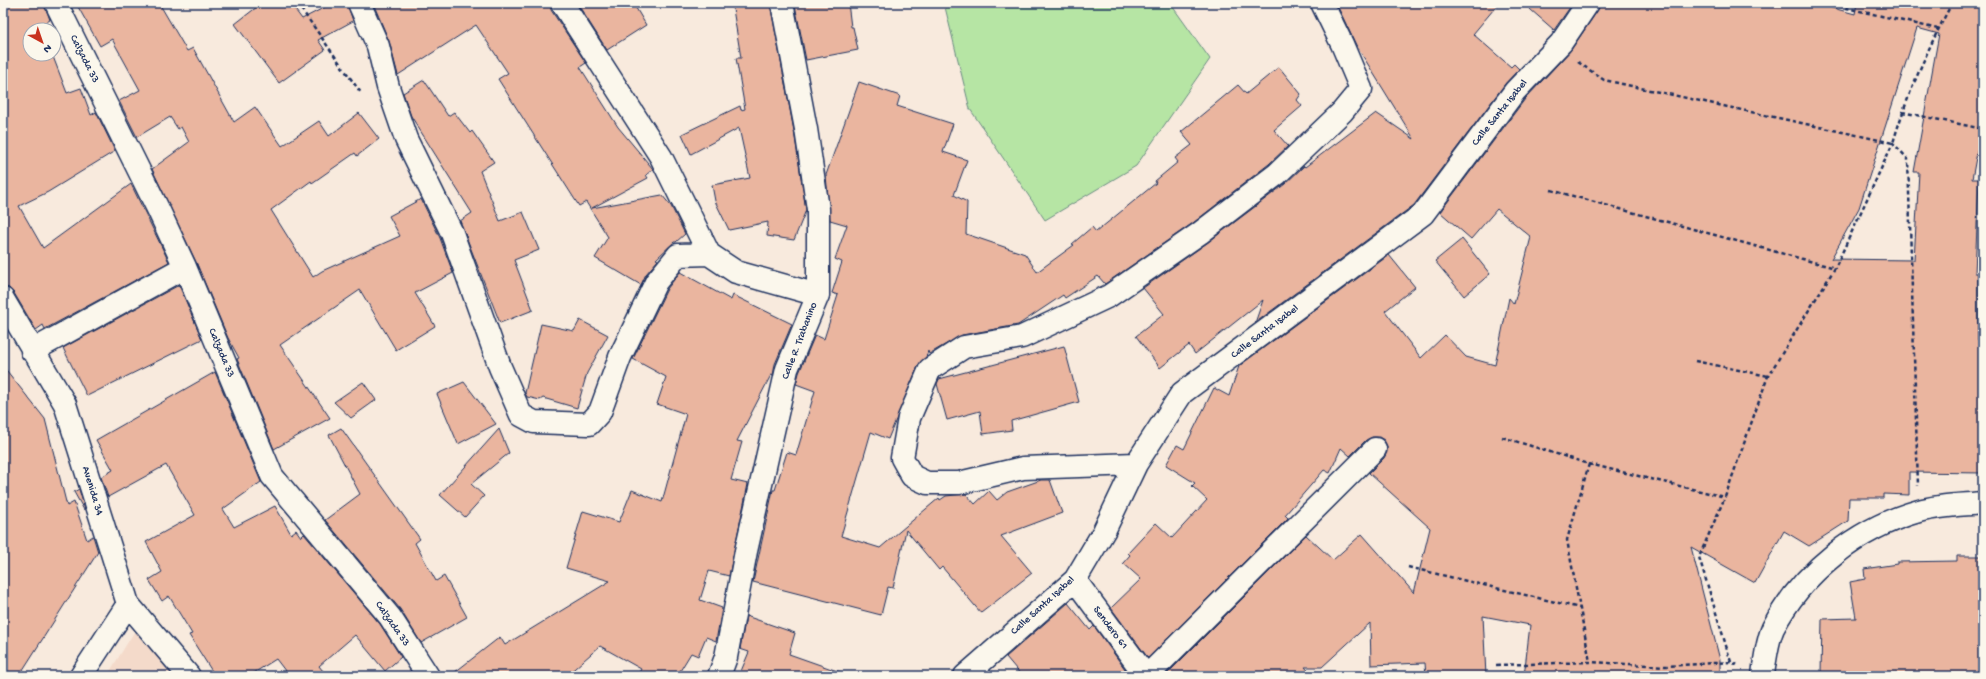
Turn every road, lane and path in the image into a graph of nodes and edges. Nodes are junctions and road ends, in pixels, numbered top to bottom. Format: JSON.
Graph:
{"nodes":[{"id":1,"x":56,"y":3,"type":"edge"},
{"id":2,"x":297,"y":3,"type":"edge"},
{"id":3,"x":359,"y":3,"type":"edge"},
{"id":4,"x":562,"y":3,"type":"edge"},
{"id":5,"x":782,"y":3,"type":"edge"},
{"id":6,"x":1322,"y":3,"type":"edge"},
{"id":7,"x":1588,"y":3,"type":"edge"},
{"id":8,"x":1825,"y":3,"type":"edge"},
{"id":9,"x":1952,"y":3,"type":"edge"},
{"id":10,"x":1938,"y":29,"type":"junction"},
{"id":11,"x":1577,"y":61,"type":"dead end"},
{"id":12,"x":364,"y":97,"type":"dead end"},
{"id":13,"x":1902,"y":112,"type":"junction"},
{"id":14,"x":1983,"y":129,"type":"edge"},
{"id":15,"x":1893,"y":143,"type":"junction"},
{"id":16,"x":1551,"y":190,"type":"dead end"},
{"id":17,"x":708,"y":254,"type":"junction"},
{"id":18,"x":185,"y":267,"type":"junction"},
{"id":19,"x":1834,"y":268,"type":"junction"},
{"id":20,"x":818,"y":295,"type":"junction"},
{"id":21,"x":3,"y":299,"type":"edge"},
{"id":22,"x":32,"y":351,"type":"junction"},
{"id":23,"x":1695,"y":361,"type":"dead end"},
{"id":24,"x":1768,"y":376,"type":"junction"},
{"id":25,"x":1502,"y":437,"type":"dead end"},
{"id":26,"x":1375,"y":449,"type":"dead end"},
{"id":27,"x":1136,"y":464,"type":"junction"},
{"id":28,"x":1589,"y":464,"type":"junction"},
{"id":29,"x":1725,"y":497,"type":"junction"},
{"id":30,"x":1983,"y":503,"type":"edge"},
{"id":31,"x":1919,"y":511,"type":"junction"},
{"id":32,"x":1408,"y":567,"type":"dead end"},
{"id":33,"x":1075,"y":580,"type":"junction"},
{"id":34,"x":128,"y":604,"type":"junction"},
{"id":35,"x":1580,"y":608,"type":"junction"},
{"id":36,"x":1590,"y":662,"type":"junction"},
{"id":37,"x":1731,"y":662,"type":"junction"},
{"id":38,"x":1496,"y":665,"type":"dead end"},
{"id":39,"x":1763,"y":675,"type":"edge"},
{"id":40,"x":81,"y":676,"type":"edge"},
{"id":41,"x":189,"y":676,"type":"edge"},
{"id":42,"x":428,"y":676,"type":"edge"},
{"id":43,"x":719,"y":676,"type":"edge"},
{"id":44,"x":964,"y":676,"type":"edge"},
{"id":45,"x":1146,"y":676,"type":"edge"}],
"edges":[{"from":1,"to":18,"type":"street","name":"Calzada 33"},
{"from":2,"to":12,"type":"path"},
{"from":3,"to":17,"type":"street"},
{"from":4,"to":17,"type":"street"},
{"from":5,"to":20,"type":"street","name":"Calle R. Trabanino"},
{"from":6,"to":27,"type":"street"},
{"from":7,"to":27,"type":"street","name":"Calle Santa Isabel"},
{"from":8,"to":10,"type":"path"},
{"from":9,"to":10,"type":"path"},
{"from":10,"to":13,"type":"path"},
{"from":11,"to":15,"type":"path"},
{"from":13,"to":14,"type":"path"},
{"from":13,"to":15,"type":"path"},
{"from":15,"to":19,"type":"path"},
{"from":15,"to":31,"type":"path"},
{"from":16,"to":19,"type":"path"},
{"from":17,"to":20,"type":"street"},
{"from":18,"to":22,"type":"street"},
{"from":18,"to":42,"type":"street","name":"Calzada 33"},
{"from":19,"to":24,"type":"path"},
{"from":20,"to":43,"type":"street","name":"Calle R. Trabanino"},
{"from":21,"to":22,"type":"street","name":"Avenida 34"},
{"from":22,"to":34,"type":"street","name":"Avenida 34"},
{"from":23,"to":24,"type":"path"},
{"from":24,"to":29,"type":"path"},
{"from":25,"to":28,"type":"path"},
{"from":26,"to":45,"type":"street"},
{"from":27,"to":33,"type":"street","name":"Calle Santa Isabel"},
{"from":28,"to":29,"type":"path"},
{"from":28,"to":35,"type":"path"},
{"from":29,"to":37,"type":"path"},
{"from":30,"to":31,"type":"street"},
{"from":31,"to":39,"type":"street"},
{"from":32,"to":35,"type":"path"},
{"from":33,"to":44,"type":"street","name":"Calle Santa Isabel"},
{"from":33,"to":45,"type":"street","name":"Sendero 61"},
{"from":34,"to":40,"type":"street"},
{"from":34,"to":41,"type":"street","name":"Avenida 34"},
{"from":35,"to":36,"type":"path"},
{"from":36,"to":37,"type":"path"},
{"from":36,"to":38,"type":"path"},
{"from":37,"to":39,"type":"path"}]}
